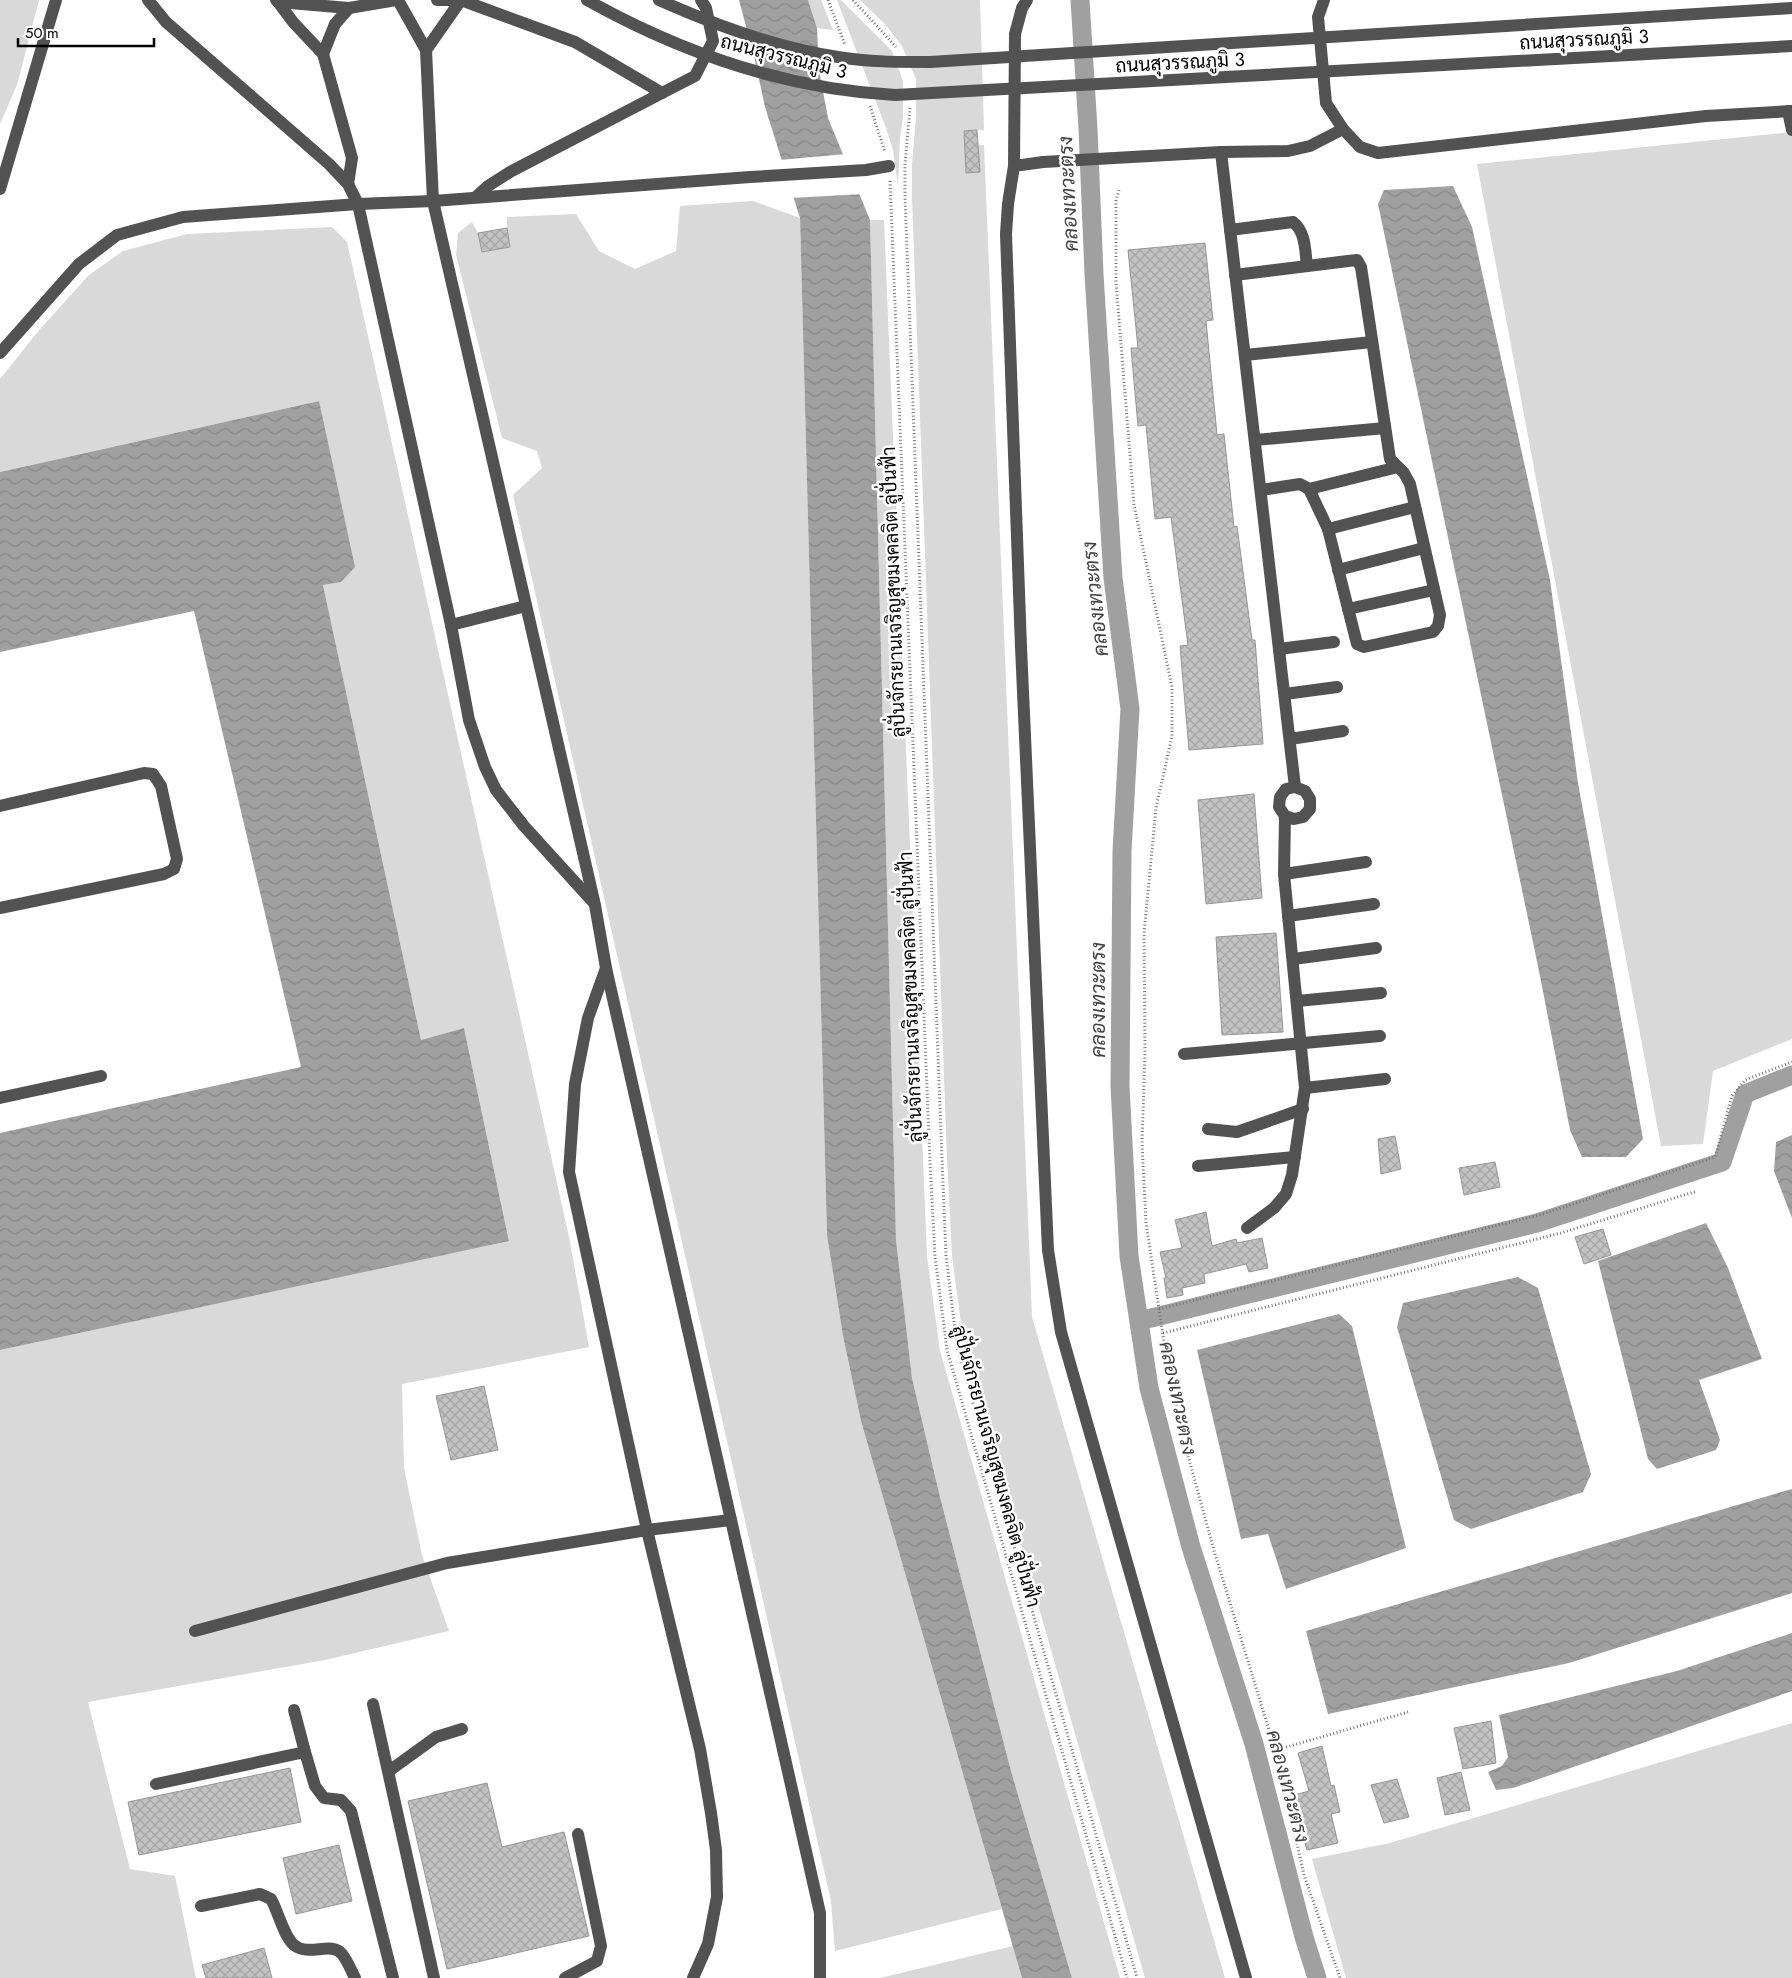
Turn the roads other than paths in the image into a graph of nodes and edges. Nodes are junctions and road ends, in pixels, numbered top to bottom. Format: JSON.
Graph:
{"nodes":[{"id":1,"x":56,"y":0,"type":"edge"},
{"id":2,"x":148,"y":0,"type":"edge"},
{"id":3,"x":397,"y":0,"type":"edge"},
{"id":4,"x":438,"y":0,"type":"edge"},
{"id":5,"x":461,"y":0,"type":"edge"},
{"id":6,"x":587,"y":0,"type":"edge"},
{"id":7,"x":659,"y":0,"type":"edge"},
{"id":8,"x":701,"y":0,"type":"edge"},
{"id":9,"x":1027,"y":0,"type":"edge"},
{"id":10,"x":1324,"y":0,"type":"edge"},
{"id":11,"x":277,"y":1,"type":"edge"},
{"id":12,"x":350,"y":8,"type":"junction"},
{"id":13,"x":1792,"y":8,"type":"edge"},
{"id":14,"x":1792,"y":46,"type":"edge"},
{"id":15,"x":426,"y":50,"type":"junction"},
{"id":16,"x":323,"y":54,"type":"junction"},
{"id":17,"x":662,"y":93,"type":"junction"},
{"id":18,"x":1790,"y":111,"type":"edge"},
{"id":19,"x":1343,"y":129,"type":"junction"},
{"id":20,"x":1792,"y":130,"type":"edge"},
{"id":21,"x":1221,"y":152,"type":"junction"},
{"id":22,"x":888,"y":166,"type":"road end"},
{"id":23,"x":1014,"y":166,"type":"junction"},
{"id":24,"x":348,"y":184,"type":"junction"},
{"id":25,"x":0,"y":189,"type":"edge"},
{"id":26,"x":476,"y":197,"type":"junction"},
{"id":27,"x":432,"y":201,"type":"junction"},
{"id":28,"x":358,"y":204,"type":"junction"},
{"id":29,"x":1230,"y":230,"type":"junction"},
{"id":30,"x":1307,"y":266,"type":"junction"},
{"id":31,"x":1235,"y":275,"type":"junction"},
{"id":32,"x":1372,"y":342,"type":"junction"},
{"id":33,"x":0,"y":353,"type":"edge"},
{"id":34,"x":1245,"y":355,"type":"junction"},
{"id":35,"x":1385,"y":428,"type":"junction"},
{"id":36,"x":1255,"y":440,"type":"junction"},
{"id":37,"x":1398,"y":467,"type":"junction"},
{"id":38,"x":1309,"y":489,"type":"junction"},
{"id":39,"x":1261,"y":490,"type":"junction"},
{"id":40,"x":1415,"y":507,"type":"junction"},
{"id":41,"x":1328,"y":529,"type":"junction"},
{"id":42,"x":1424,"y":548,"type":"junction"},
{"id":43,"x":1338,"y":570,"type":"junction"},
{"id":44,"x":1434,"y":590,"type":"junction"},
{"id":45,"x":526,"y":606,"type":"junction"},
{"id":46,"x":1348,"y":609,"type":"junction"},
{"id":47,"x":451,"y":625,"type":"junction"},
{"id":48,"x":1334,"y":642,"type":"dead end"},
{"id":49,"x":1279,"y":649,"type":"junction"},
{"id":50,"x":1337,"y":687,"type":"dead end"},
{"id":51,"x":1285,"y":694,"type":"junction"},
{"id":52,"x":1343,"y":731,"type":"dead end"},
{"id":53,"x":1290,"y":740,"type":"junction"},
{"id":54,"x":1296,"y":787,"type":"junction"},
{"id":55,"x":0,"y":806,"type":"edge"},
{"id":56,"x":1284,"y":816,"type":"junction"},
{"id":57,"x":1366,"y":862,"type":"dead end"},
{"id":58,"x":1284,"y":874,"type":"junction"},
{"id":59,"x":1374,"y":904,"type":"dead end"},
{"id":60,"x":596,"y":905,"type":"junction"},
{"id":61,"x":0,"y":908,"type":"edge"},
{"id":62,"x":1288,"y":916,"type":"junction"},
{"id":63,"x":1376,"y":948,"type":"dead end"},
{"id":64,"x":1293,"y":959,"type":"junction"},
{"id":65,"x":606,"y":968,"type":"junction"},
{"id":66,"x":1381,"y":993,"type":"dead end"},
{"id":67,"x":1297,"y":1002,"type":"junction"},
{"id":68,"x":1380,"y":1036,"type":"dead end"},
{"id":69,"x":1301,"y":1044,"type":"junction"},
{"id":70,"x":1184,"y":1054,"type":"dead end"},
{"id":71,"x":102,"y":1076,"type":"dead end"},
{"id":72,"x":1384,"y":1079,"type":"dead end"},
{"id":73,"x":1305,"y":1088,"type":"junction"},
{"id":74,"x":0,"y":1098,"type":"edge"},
{"id":75,"x":1303,"y":1109,"type":"junction"},
{"id":76,"x":1208,"y":1129,"type":"dead end"},
{"id":77,"x":1295,"y":1157,"type":"junction"},
{"id":78,"x":1198,"y":1166,"type":"dead end"},
{"id":79,"x":1247,"y":1228,"type":"dead end"},
{"id":80,"x":731,"y":1520,"type":"junction"},
{"id":81,"x":648,"y":1530,"type":"junction"},
{"id":82,"x":195,"y":1631,"type":"dead end"},
{"id":83,"x":373,"y":1704,"type":"dead end"},
{"id":84,"x":294,"y":1710,"type":"dead end"},
{"id":85,"x":462,"y":1729,"type":"dead end"},
{"id":86,"x":305,"y":1752,"type":"junction"},
{"id":87,"x":389,"y":1771,"type":"junction"},
{"id":88,"x":156,"y":1784,"type":"dead end"},
{"id":89,"x":578,"y":1834,"type":"dead end"},
{"id":90,"x":201,"y":1906,"type":"dead end"},
{"id":91,"x":355,"y":1978,"type":"edge"},
{"id":92,"x":393,"y":1978,"type":"edge"},
{"id":93,"x":434,"y":1978,"type":"edge"},
{"id":94,"x":566,"y":1978,"type":"edge"},
{"id":95,"x":693,"y":1978,"type":"edge"},
{"id":96,"x":820,"y":1978,"type":"edge"},
{"id":97,"x":1246,"y":1978,"type":"edge"}],
"edges":[{"from":1,"to":25,"type":"street"},
{"from":2,"to":24,"type":"street"},
{"from":3,"to":12,"type":"street"},
{"from":3,"to":15,"type":"street"},
{"from":4,"to":5,"type":"street"},
{"from":5,"to":15,"type":"street"},
{"from":5,"to":17,"type":"street"},
{"from":6,"to":14,"type":"street","name":"ถนนสุวรรณภูมิ 3","bridge":true},
{"from":7,"to":13,"type":"street","name":"ถนนสุวรรณภูมิ 3","bridge":true},
{"from":8,"to":17,"type":"street"},
{"from":9,"to":23,"type":"street"},
{"from":10,"to":19,"type":"street"},
{"from":11,"to":12,"type":"street"},
{"from":11,"to":16,"type":"street"},
{"from":12,"to":16,"type":"street"},
{"from":15,"to":27,"type":"street"},
{"from":16,"to":24,"type":"street"},
{"from":17,"to":26,"type":"street"},
{"from":18,"to":19,"type":"street"},
{"from":18,"to":20,"type":"street"},
{"from":19,"to":21,"type":"street"},
{"from":21,"to":23,"type":"street"},
{"from":21,"to":29,"type":"street"},
{"from":22,"to":26,"type":"street"},
{"from":23,"to":97,"type":"street"},
{"from":24,"to":28,"type":"street"},
{"from":26,"to":27,"type":"street"},
{"from":27,"to":28,"type":"street"},
{"from":27,"to":45,"type":"street"},
{"from":28,"to":33,"type":"street"},
{"from":28,"to":47,"type":"street"},
{"from":29,"to":30,"type":"street"},
{"from":29,"to":31,"type":"street"},
{"from":30,"to":31,"type":"street"},
{"from":30,"to":32,"type":"street"},
{"from":31,"to":34,"type":"street"},
{"from":32,"to":34,"type":"street"},
{"from":32,"to":35,"type":"street"},
{"from":34,"to":36,"type":"street"},
{"from":35,"to":36,"type":"street"},
{"from":35,"to":37,"type":"street"},
{"from":36,"to":39,"type":"street"},
{"from":37,"to":38,"type":"street"},
{"from":37,"to":40,"type":"street"},
{"from":38,"to":39,"type":"street"},
{"from":38,"to":41,"type":"street"},
{"from":39,"to":49,"type":"street"},
{"from":40,"to":41,"type":"street"},
{"from":40,"to":42,"type":"street"},
{"from":41,"to":43,"type":"street"},
{"from":42,"to":43,"type":"street"},
{"from":42,"to":44,"type":"street"},
{"from":43,"to":46,"type":"street"},
{"from":44,"to":46,"type":"street"},
{"from":44,"to":46,"type":"street"},
{"from":45,"to":47,"type":"street"},
{"from":45,"to":60,"type":"street"},
{"from":47,"to":60,"type":"street"},
{"from":48,"to":49,"type":"street"},
{"from":49,"to":51,"type":"street"},
{"from":50,"to":51,"type":"street"},
{"from":51,"to":53,"type":"street"},
{"from":52,"to":53,"type":"street"},
{"from":53,"to":54,"type":"street"},
{"from":54,"to":56,"type":"street"},
{"from":54,"to":56,"type":"street"},
{"from":55,"to":61,"type":"street"},
{"from":56,"to":58,"type":"street"},
{"from":57,"to":58,"type":"street"},
{"from":58,"to":62,"type":"street"},
{"from":59,"to":62,"type":"street"},
{"from":60,"to":65,"type":"street"},
{"from":62,"to":64,"type":"street"},
{"from":63,"to":64,"type":"street"},
{"from":64,"to":67,"type":"street"},
{"from":65,"to":80,"type":"street"},
{"from":65,"to":81,"type":"street"},
{"from":66,"to":67,"type":"street"},
{"from":67,"to":69,"type":"street"},
{"from":68,"to":69,"type":"street"},
{"from":69,"to":70,"type":"street"},
{"from":69,"to":73,"type":"street"},
{"from":71,"to":74,"type":"street"},
{"from":72,"to":73,"type":"street"},
{"from":73,"to":75,"type":"street"},
{"from":75,"to":76,"type":"street"},
{"from":75,"to":77,"type":"street"},
{"from":77,"to":78,"type":"street"},
{"from":77,"to":79,"type":"street"},
{"from":80,"to":81,"type":"street"},
{"from":80,"to":96,"type":"street"},
{"from":81,"to":82,"type":"street"},
{"from":81,"to":95,"type":"street"},
{"from":83,"to":87,"type":"street"},
{"from":84,"to":86,"type":"street"},
{"from":85,"to":87,"type":"street"},
{"from":86,"to":88,"type":"street"},
{"from":86,"to":92,"type":"street"},
{"from":87,"to":93,"type":"street"},
{"from":89,"to":94,"type":"street"},
{"from":90,"to":91,"type":"street"}]}
